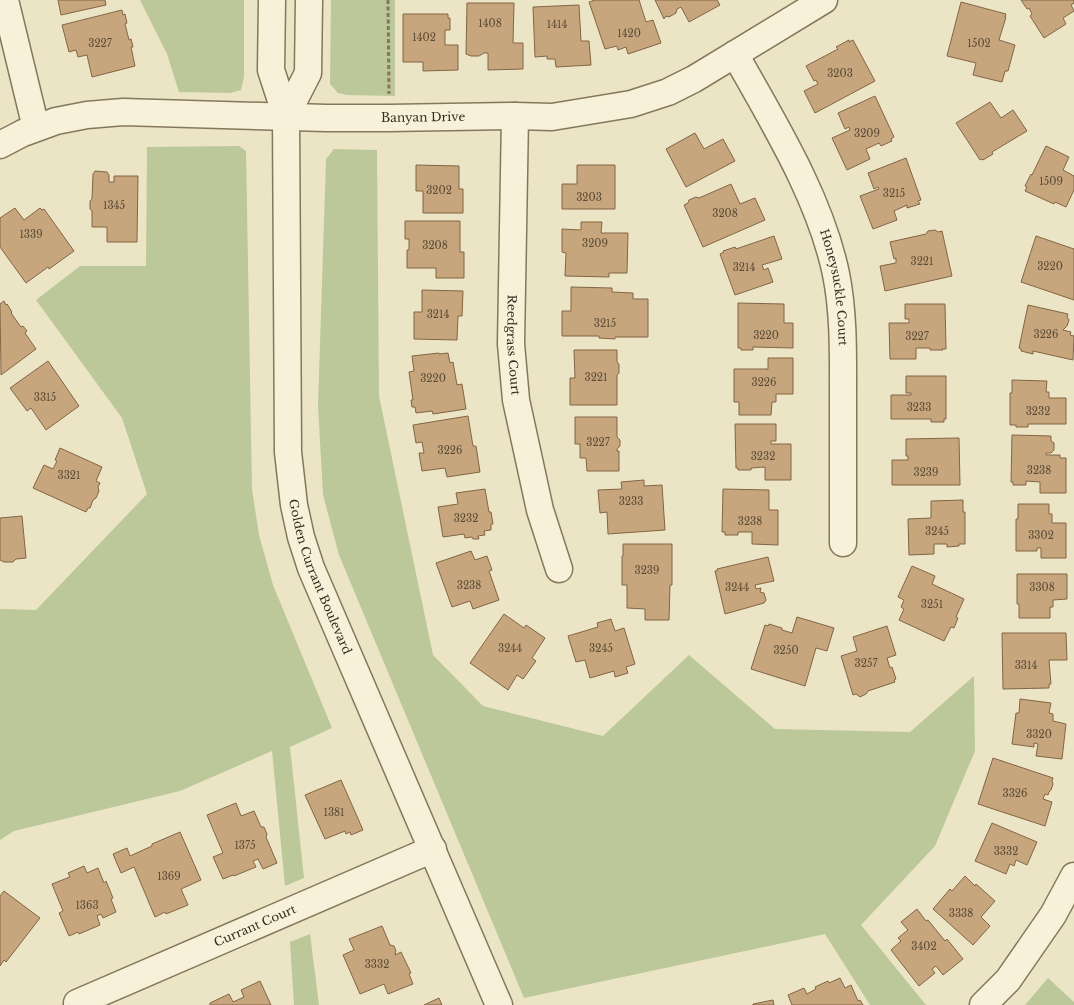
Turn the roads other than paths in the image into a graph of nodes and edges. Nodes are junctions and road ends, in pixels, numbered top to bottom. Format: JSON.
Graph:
{"nodes":[{"id":1,"x":5,"y":0,"type":"edge"},
{"id":2,"x":272,"y":0,"type":"edge"},
{"id":3,"x":309,"y":0,"type":"edge"},
{"id":4,"x":824,"y":0,"type":"edge"},
{"id":5,"x":735,"y":54,"type":"junction"},
{"id":6,"x":286,"y":116,"type":"junction"},
{"id":7,"x":515,"y":116,"type":"junction"},
{"id":8,"x":36,"y":128,"type":"junction"},
{"id":9,"x":0,"y":145,"type":"edge"},
{"id":10,"x":843,"y":543,"type":"dead end"},
{"id":11,"x":559,"y":569,"type":"dead end"},
{"id":12,"x":433,"y":849,"type":"junction"},
{"id":13,"x":1074,"y":876,"type":"edge"},
{"id":14,"x":78,"y":1003,"type":"dead end"},
{"id":15,"x":499,"y":1005,"type":"edge"},
{"id":16,"x":983,"y":1005,"type":"edge"}],
"edges":[{"from":1,"to":8,"type":"street"},
{"from":2,"to":6,"type":"street","name":"Golden Currant Boulevard"},
{"from":3,"to":6,"type":"street","name":"Golden Currant Boulevard"},
{"from":4,"to":5,"type":"street","name":"Banyan Drive"},
{"from":5,"to":7,"type":"street","name":"Banyan Drive"},
{"from":5,"to":10,"type":"street","name":"Honeysuckle Court"},
{"from":6,"to":7,"type":"street","name":"Banyan Drive"},
{"from":6,"to":8,"type":"street","name":"Banyan Drive"},
{"from":6,"to":12,"type":"street","name":"Golden Currant Boulevard"},
{"from":7,"to":11,"type":"street","name":"Reedgrass Court"},
{"from":8,"to":9,"type":"street","name":"Banyan Drive"},
{"from":12,"to":14,"type":"street","name":"Currant Court"},
{"from":12,"to":15,"type":"street","name":"Golden Currant Boulevard"},
{"from":13,"to":16,"type":"street"}]}
